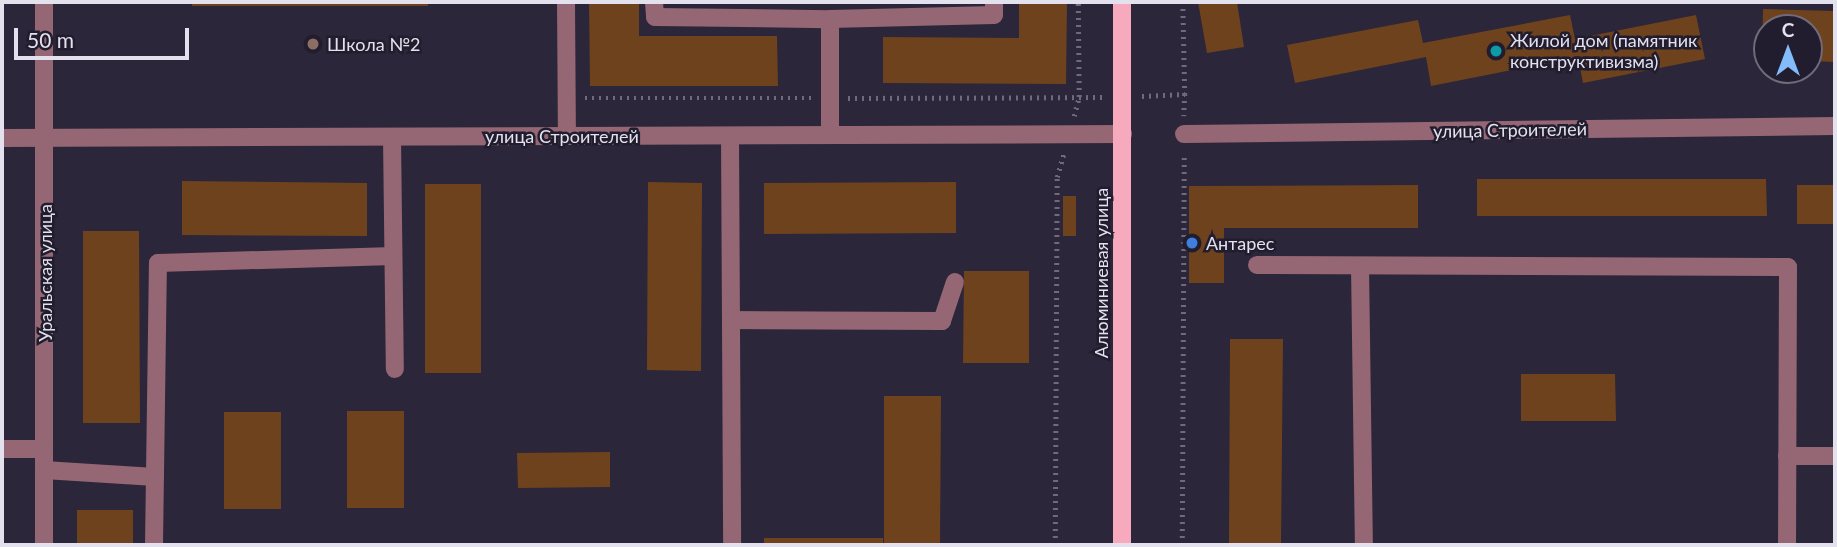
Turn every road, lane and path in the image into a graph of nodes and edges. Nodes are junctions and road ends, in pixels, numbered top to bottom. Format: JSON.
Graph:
{"nodes":[{"id":1,"x":44,"y":2,"type":"edge"},
{"id":2,"x":566,"y":2,"type":"edge"},
{"id":3,"x":654,"y":2,"type":"edge"},
{"id":4,"x":994,"y":2,"type":"edge"},
{"id":5,"x":1078,"y":2,"type":"edge"},
{"id":6,"x":1122,"y":2,"type":"edge"},
{"id":7,"x":1183,"y":2,"type":"edge"},
{"id":8,"x":830,"y":19,"type":"junction"},
{"id":9,"x":1185,"y":94,"type":"junction"},
{"id":10,"x":1123,"y":96,"type":"junction"},
{"id":11,"x":1079,"y":97,"type":"junction"},
{"id":12,"x":579,"y":98,"type":"dead end"},
{"id":13,"x":830,"y":98,"type":"junction"},
{"id":14,"x":1835,"y":125,"type":"edge"},
{"id":15,"x":1184,"y":134,"type":"junction"},
{"id":16,"x":830,"y":135,"type":"junction"},
{"id":17,"x":1123,"y":135,"type":"junction"},
{"id":18,"x":567,"y":136,"type":"junction"},
{"id":19,"x":730,"y":136,"type":"junction"},
{"id":20,"x":392,"y":137,"type":"junction"},
{"id":21,"x":2,"y":138,"type":"edge"},
{"id":22,"x":46,"y":138,"type":"junction"},
{"id":23,"x":1057,"y":177,"type":"dead end"},
{"id":24,"x":393,"y":256,"type":"junction"},
{"id":25,"x":1257,"y":265,"type":"dead end"},
{"id":26,"x":1360,"y":266,"type":"junction"},
{"id":27,"x":954,"y":282,"type":"dead end"},
{"id":28,"x":731,"y":320,"type":"junction"},
{"id":29,"x":395,"y":369,"type":"dead end"},
{"id":30,"x":2,"y":449,"type":"edge"},
{"id":31,"x":44,"y":449,"type":"junction"},
{"id":32,"x":1787,"y":456,"type":"junction"},
{"id":33,"x":1835,"y":456,"type":"edge"},
{"id":34,"x":44,"y":470,"type":"junction"},
{"id":35,"x":155,"y":477,"type":"junction"},
{"id":36,"x":44,"y":545,"type":"edge"},
{"id":37,"x":154,"y":545,"type":"edge"},
{"id":38,"x":732,"y":545,"type":"edge"},
{"id":39,"x":1055,"y":545,"type":"edge"},
{"id":40,"x":1122,"y":545,"type":"edge"},
{"id":41,"x":1182,"y":545,"type":"edge"},
{"id":42,"x":1364,"y":545,"type":"edge"},
{"id":43,"x":1787,"y":545,"type":"edge"}],
"edges":[{"from":1,"to":22,"type":"street","name":"Уральская улица"},
{"from":2,"to":18,"type":"street"},
{"from":3,"to":8,"type":"street"},
{"from":4,"to":8,"type":"street"},
{"from":5,"to":11,"type":"path"},
{"from":6,"to":10,"type":"main road","name":"Алюминиевая улица"},
{"from":7,"to":9,"type":"path"},
{"from":8,"to":13,"type":"street"},
{"from":9,"to":10,"type":"path"},
{"from":9,"to":15,"type":"path"},
{"from":10,"to":11,"type":"path"},
{"from":10,"to":17,"type":"main road","name":"Алюминиевая улица"},
{"from":11,"to":13,"type":"path"},
{"from":12,"to":13,"type":"path"},
{"from":13,"to":16,"type":"street"},
{"from":14,"to":15,"type":"street","name":"улица Строителей"},
{"from":15,"to":41,"type":"path"},
{"from":16,"to":17,"type":"street","name":"улица Строителей"},
{"from":16,"to":19,"type":"street","name":"улица Строителей"},
{"from":17,"to":40,"type":"main road","name":"Алюминиевая улица"},
{"from":18,"to":19,"type":"street","name":"улица Строителей"},
{"from":18,"to":20,"type":"street","name":"улица Строителей"},
{"from":19,"to":28,"type":"street"},
{"from":20,"to":22,"type":"street","name":"улица Строителей"},
{"from":20,"to":24,"type":"street"},
{"from":21,"to":22,"type":"street","name":"улица Строителей"},
{"from":22,"to":31,"type":"street","name":"Уральская улица"},
{"from":23,"to":39,"type":"path"},
{"from":24,"to":29,"type":"street"},
{"from":24,"to":35,"type":"street"},
{"from":25,"to":26,"type":"street"},
{"from":26,"to":32,"type":"street"},
{"from":26,"to":42,"type":"street"},
{"from":27,"to":28,"type":"street"},
{"from":28,"to":38,"type":"street"},
{"from":30,"to":31,"type":"street"},
{"from":31,"to":34,"type":"street","name":"Уральская улица"},
{"from":32,"to":33,"type":"street"},
{"from":32,"to":43,"type":"street"},
{"from":34,"to":35,"type":"street"},
{"from":34,"to":36,"type":"street","name":"Уральская улица"},
{"from":35,"to":37,"type":"street"}]}
